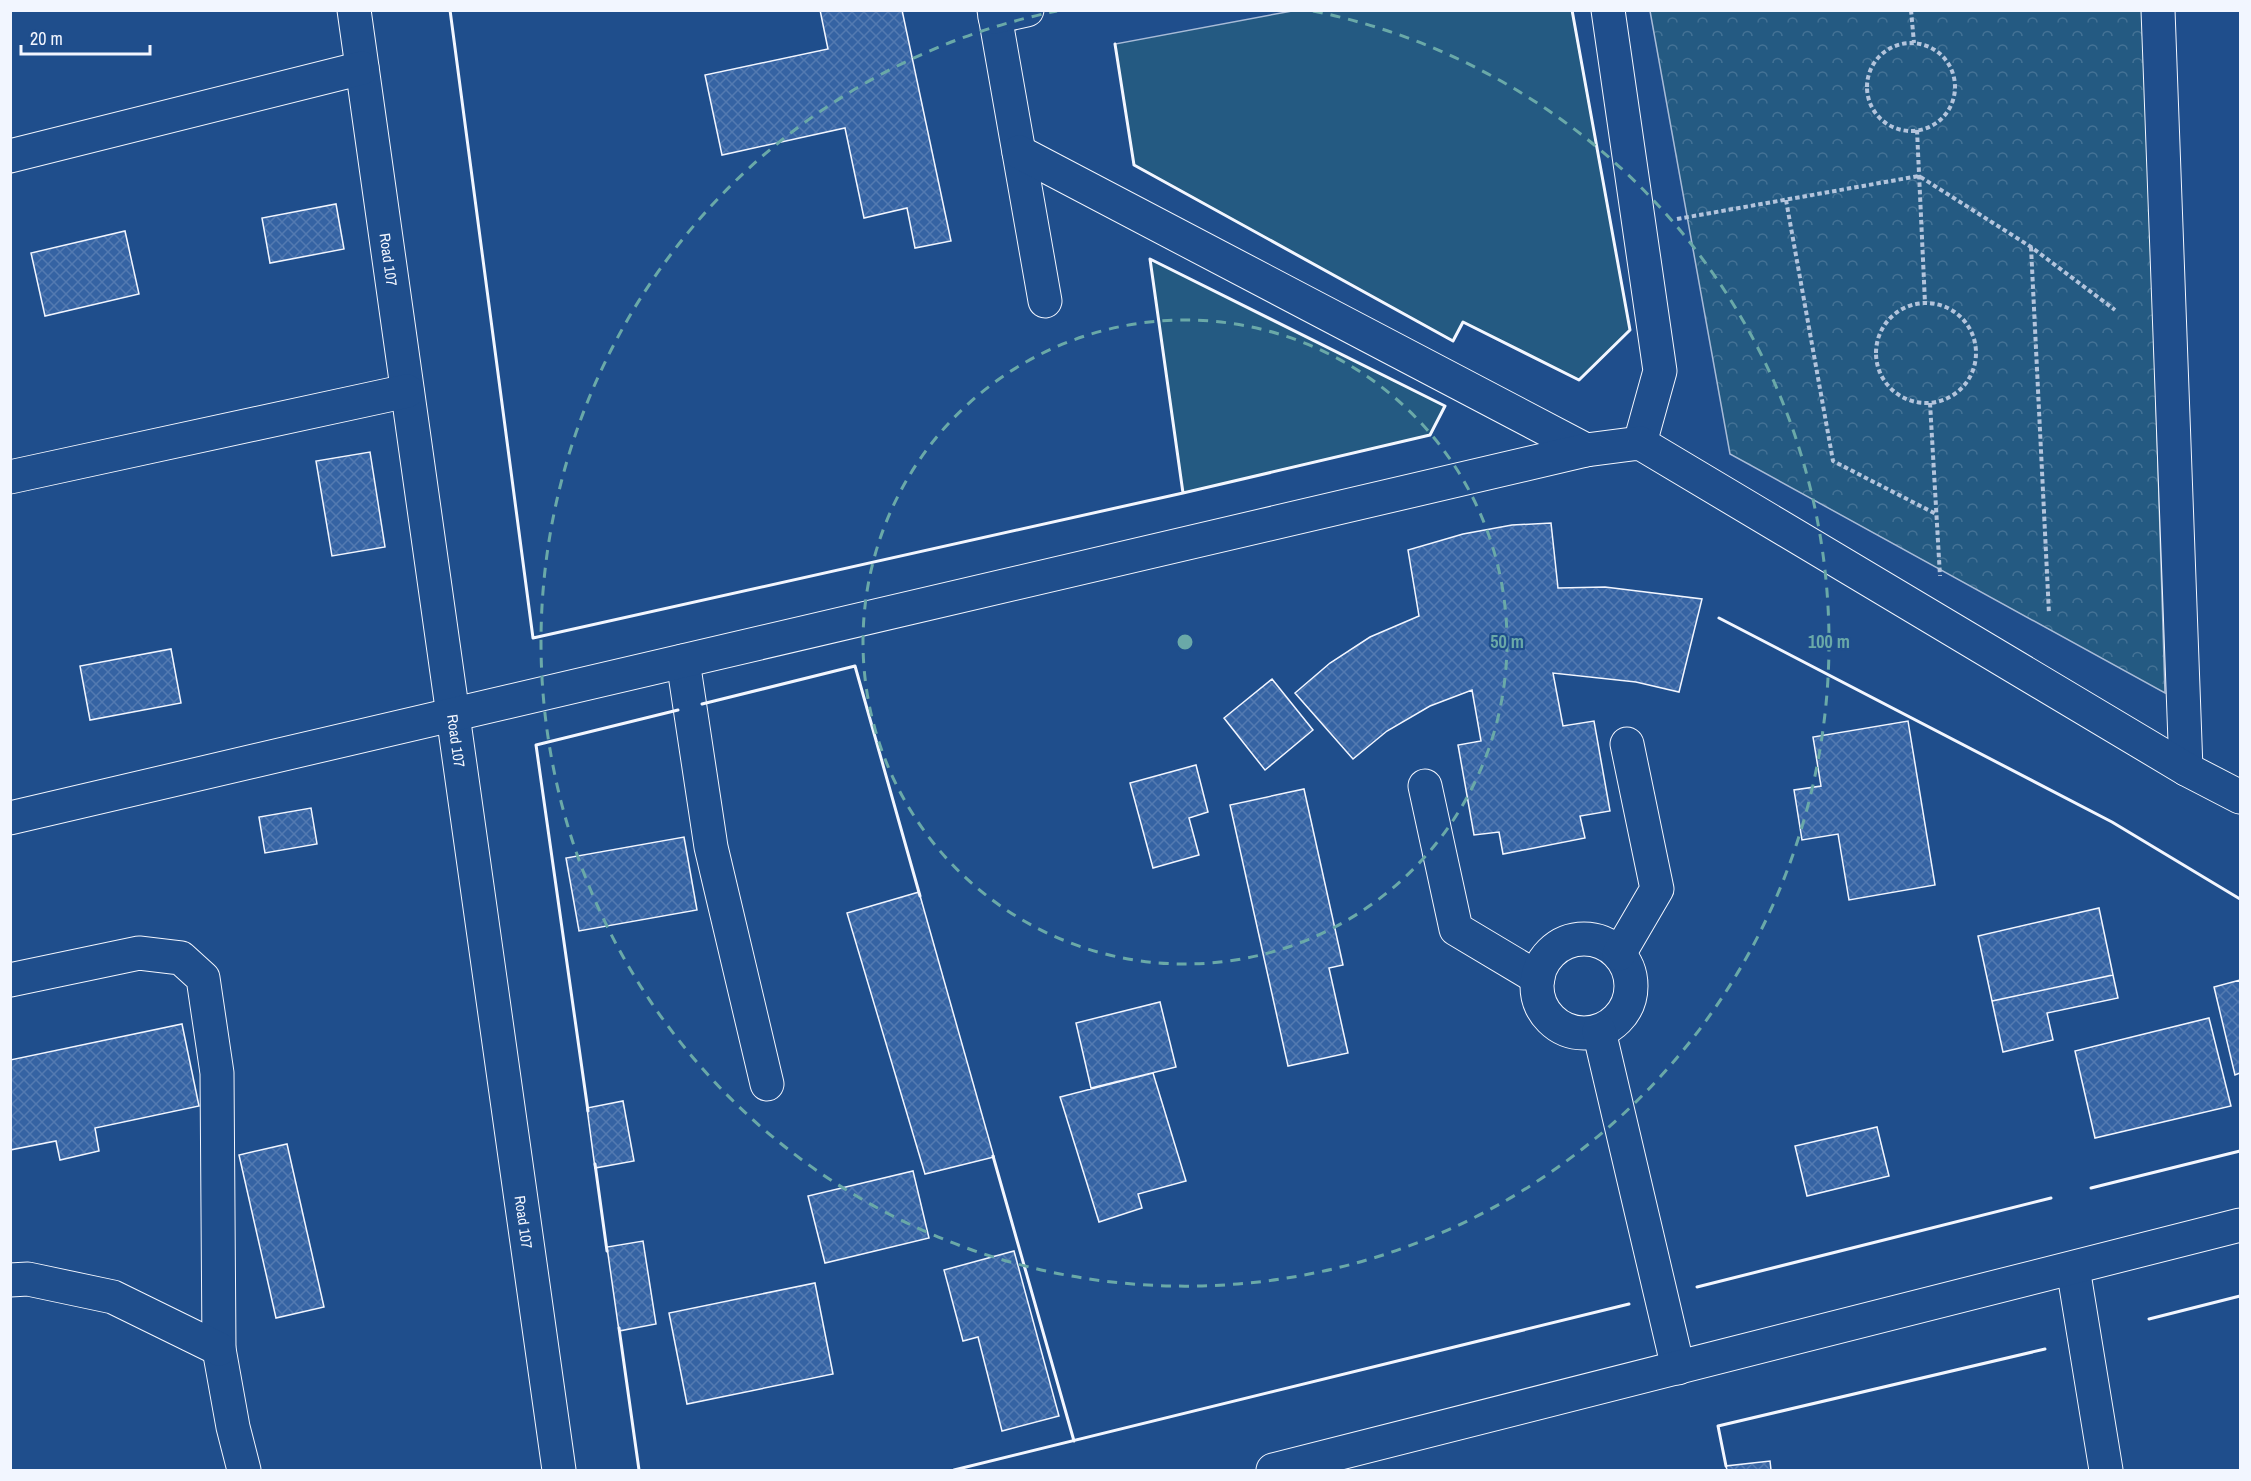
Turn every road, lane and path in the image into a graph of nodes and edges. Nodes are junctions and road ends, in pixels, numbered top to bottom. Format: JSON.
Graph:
{"nodes":[{"id":1,"x":354,"y":10,"type":"edge"},
{"id":2,"x":1027,"y":10,"type":"edge"},
{"id":3,"x":1608,"y":10,"type":"edge"},
{"id":4,"x":1911,"y":10,"type":"edge"},
{"id":5,"x":2158,"y":10,"type":"edge"},
{"id":6,"x":994,"y":14,"type":"edge"},
{"id":7,"x":1914,"y":43,"type":"junction"},
{"id":8,"x":362,"y":68,"type":"junction"},
{"id":9,"x":1917,"y":130,"type":"junction"},
{"id":10,"x":1019,"y":152,"type":"junction"},
{"id":11,"x":10,"y":156,"type":"edge"},
{"id":12,"x":1919,"y":176,"type":"junction"},
{"id":13,"x":1786,"y":200,"type":"junction"},
{"id":14,"x":1677,"y":219,"type":"dead end"},
{"id":15,"x":2031,"y":247,"type":"junction"},
{"id":16,"x":1045,"y":301,"type":"dead end"},
{"id":17,"x":1925,"y":303,"type":"junction"},
{"id":18,"x":2115,"y":310,"type":"dead end"},
{"id":19,"x":407,"y":391,"type":"junction"},
{"id":20,"x":1930,"y":403,"type":"junction"},
{"id":21,"x":1640,"y":443,"type":"junction"},
{"id":22,"x":1586,"y":450,"type":"junction"},
{"id":23,"x":10,"y":477,"type":"edge"},
{"id":24,"x":1936,"y":514,"type":"junction"},
{"id":25,"x":1940,"y":578,"type":"dead end"},
{"id":26,"x":2049,"y":614,"type":"dead end"},
{"id":27,"x":683,"y":660,"type":"junction"},
{"id":28,"x":453,"y":714,"type":"junction"},
{"id":29,"x":1627,"y":744,"type":"dead end"},
{"id":30,"x":2186,"y":769,"type":"junction"},
{"id":31,"x":1425,"y":786,"type":"dead end"},
{"id":32,"x":2241,"y":797,"type":"edge"},
{"id":33,"x":10,"y":818,"type":"edge"},
{"id":34,"x":1619,"y":954,"type":"junction"},
{"id":35,"x":1538,"y":978,"type":"junction"},
{"id":36,"x":10,"y":980,"type":"edge"},
{"id":37,"x":1599,"y":1031,"type":"junction"},
{"id":38,"x":767,"y":1084,"type":"dead end"},
{"id":39,"x":2241,"y":1225,"type":"edge"},
{"id":40,"x":2073,"y":1268,"type":"junction"},
{"id":41,"x":10,"y":1280,"type":"edge"},
{"id":42,"x":219,"y":1349,"type":"junction"},
{"id":43,"x":1678,"y":1368,"type":"junction"},
{"id":44,"x":244,"y":1470,"type":"edge"},
{"id":45,"x":559,"y":1470,"type":"edge"},
{"id":46,"x":1273,"y":1470,"type":"edge"},
{"id":47,"x":2106,"y":1470,"type":"edge"}],
"edges":[{"from":1,"to":8,"type":"street","name":"Road 107"},
{"from":2,"to":6,"type":"street"},
{"from":3,"to":21,"type":"street"},
{"from":4,"to":7,"type":"path"},
{"from":5,"to":30,"type":"street"},
{"from":6,"to":10,"type":"street"},
{"from":7,"to":9,"type":"path"},
{"from":7,"to":9,"type":"path"},
{"from":8,"to":11,"type":"street"},
{"from":8,"to":19,"type":"street","name":"Road 107"},
{"from":9,"to":12,"type":"path"},
{"from":10,"to":16,"type":"street"},
{"from":10,"to":22,"type":"street"},
{"from":12,"to":13,"type":"path"},
{"from":12,"to":15,"type":"path"},
{"from":12,"to":17,"type":"path"},
{"from":13,"to":14,"type":"path"},
{"from":13,"to":24,"type":"path"},
{"from":15,"to":18,"type":"path"},
{"from":15,"to":26,"type":"path"},
{"from":17,"to":20,"type":"path"},
{"from":17,"to":20,"type":"path"},
{"from":19,"to":23,"type":"street"},
{"from":19,"to":28,"type":"street","name":"Road 107"},
{"from":20,"to":24,"type":"path"},
{"from":21,"to":22,"type":"street"},
{"from":21,"to":30,"type":"street"},
{"from":22,"to":27,"type":"street"},
{"from":24,"to":25,"type":"path"},
{"from":27,"to":28,"type":"street"},
{"from":27,"to":38,"type":"street"},
{"from":28,"to":33,"type":"street"},
{"from":28,"to":45,"type":"street","name":"Road 107"},
{"from":29,"to":34,"type":"street"},
{"from":30,"to":32,"type":"street"},
{"from":31,"to":35,"type":"street"},
{"from":34,"to":35,"type":"street"},
{"from":34,"to":37,"type":"street"},
{"from":35,"to":37,"type":"street"},
{"from":36,"to":42,"type":"street"},
{"from":37,"to":43,"type":"street"},
{"from":39,"to":40,"type":"street"},
{"from":40,"to":43,"type":"street"},
{"from":40,"to":47,"type":"street"},
{"from":41,"to":42,"type":"street"},
{"from":42,"to":44,"type":"street"},
{"from":43,"to":46,"type":"street"}]}
